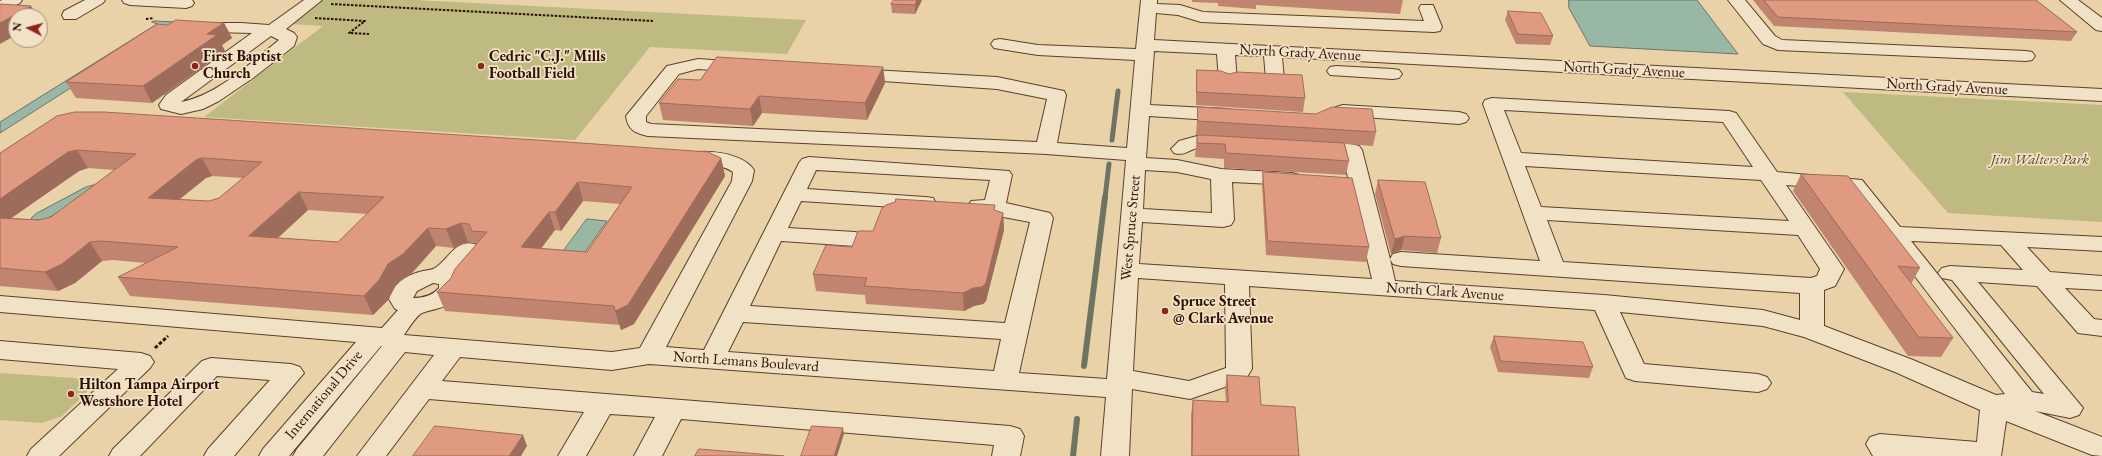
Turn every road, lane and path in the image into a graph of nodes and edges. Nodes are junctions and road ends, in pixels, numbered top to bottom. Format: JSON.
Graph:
{"nodes":[{"id":1,"x":14,"y":0,"type":"edge"},
{"id":2,"x":96,"y":0,"type":"edge"},
{"id":3,"x":130,"y":0,"type":"edge"},
{"id":4,"x":1736,"y":0,"type":"edge"},
{"id":5,"x":2068,"y":0,"type":"edge"},
{"id":6,"x":188,"y":1,"type":"edge"},
{"id":7,"x":312,"y":2,"type":"edge"},
{"id":8,"x":1149,"y":4,"type":"edge"},
{"id":9,"x":1180,"y":5,"type":"edge"},
{"id":10,"x":0,"y":8,"type":"edge"},
{"id":11,"x":1428,"y":8,"type":"dead end"},
{"id":12,"x":169,"y":14,"type":"dead end"},
{"id":13,"x":70,"y":15,"type":"dead end"},
{"id":14,"x":291,"y":17,"type":"junction"},
{"id":15,"x":653,"y":21,"type":"dead end"},
{"id":16,"x":2102,"y":26,"type":"edge"},
{"id":17,"x":212,"y":27,"type":"edge"},
{"id":18,"x":270,"y":30,"type":"junction"},
{"id":19,"x":369,"y":34,"type":"dead end"},
{"id":20,"x":1000,"y":44,"type":"dead end"},
{"id":21,"x":1145,"y":50,"type":"junction"},
{"id":22,"x":1226,"y":50,"type":"junction"},
{"id":23,"x":1273,"y":52,"type":"junction"},
{"id":24,"x":2026,"y":56,"type":"dead end"},
{"id":25,"x":759,"y":68,"type":"edge"},
{"id":26,"x":1336,"y":70,"type":"junction"},
{"id":27,"x":836,"y":73,"type":"edge"},
{"id":28,"x":1393,"y":74,"type":"dead end"},
{"id":29,"x":1275,"y":79,"type":"edge"},
{"id":30,"x":1228,"y":81,"type":"edge"},
{"id":31,"x":2102,"y":95,"type":"edge"},
{"id":32,"x":1140,"y":110,"type":"junction"},
{"id":33,"x":1327,"y":113,"type":"edge"},
{"id":34,"x":1246,"y":116,"type":"edge"},
{"id":35,"x":1459,"y":118,"type":"dead end"},
{"id":36,"x":1245,"y":144,"type":"edge"},
{"id":37,"x":1298,"y":147,"type":"edge"},
{"id":38,"x":1046,"y":148,"type":"junction"},
{"id":39,"x":1181,"y":149,"type":"dead end"},
{"id":40,"x":676,"y":157,"type":"edge"},
{"id":41,"x":1136,"y":159,"type":"junction"},
{"id":42,"x":1513,"y":159,"type":"junction"},
{"id":43,"x":1221,"y":175,"type":"junction"},
{"id":44,"x":1769,"y":176,"type":"junction"},
{"id":45,"x":1314,"y":181,"type":"edge"},
{"id":46,"x":1337,"y":182,"type":"edge"},
{"id":47,"x":1360,"y":184,"type":"junction"},
{"id":48,"x":793,"y":194,"type":"junction"},
{"id":49,"x":994,"y":207,"type":"junction"},
{"id":50,"x":1533,"y":213,"type":"junction"},
{"id":51,"x":1132,"y":215,"type":"junction"},
{"id":52,"x":1806,"y":230,"type":"junction"},
{"id":53,"x":1895,"y":233,"type":"junction"},
{"id":54,"x":774,"y":234,"type":"junction"},
{"id":55,"x":855,"y":239,"type":"edge"},
{"id":56,"x":2007,"y":239,"type":"junction"},
{"id":57,"x":2102,"y":244,"type":"edge"},
{"id":58,"x":467,"y":249,"type":"dead end"},
{"id":59,"x":1401,"y":259,"type":"dead end"},
{"id":60,"x":1529,"y":267,"type":"junction"},
{"id":61,"x":1554,"y":269,"type":"junction"},
{"id":62,"x":1127,"y":270,"type":"junction"},
{"id":63,"x":1925,"y":271,"type":"junction"},
{"id":64,"x":1958,"y":273,"type":"junction"},
{"id":65,"x":1237,"y":277,"type":"junction"},
{"id":66,"x":2043,"y":279,"type":"junction"},
{"id":67,"x":2102,"y":283,"type":"edge"},
{"id":68,"x":1812,"y":286,"type":"junction"},
{"id":69,"x":1385,"y":287,"type":"junction"},
{"id":70,"x":1540,"y":298,"type":"junction"},
{"id":71,"x":1604,"y":302,"type":"junction"},
{"id":72,"x":0,"y":304,"type":"edge"},
{"id":73,"x":735,"y":313,"type":"junction"},
{"id":74,"x":185,"y":319,"type":"junction"},
{"id":75,"x":2102,"y":328,"type":"edge"},
{"id":76,"x":1812,"y":331,"type":"junction"},
{"id":77,"x":1015,"y":332,"type":"junction"},
{"id":78,"x":387,"y":339,"type":"junction"},
{"id":79,"x":453,"y":348,"type":"junction"},
{"id":80,"x":0,"y":350,"type":"edge"},
{"id":81,"x":648,"y":355,"type":"junction"},
{"id":82,"x":712,"y":359,"type":"junction"},
{"id":83,"x":141,"y":362,"type":"junction"},
{"id":84,"x":1004,"y":380,"type":"junction"},
{"id":85,"x":1758,"y":383,"type":"dead end"},
{"id":86,"x":1120,"y":384,"type":"junction"},
{"id":87,"x":422,"y":388,"type":"junction"},
{"id":88,"x":2024,"y":400,"type":"junction"},
{"id":89,"x":603,"y":403,"type":"junction"},
{"id":90,"x":1994,"y":404,"type":"junction"},
{"id":91,"x":673,"y":409,"type":"junction"},
{"id":92,"x":2102,"y":448,"type":"edge"},
{"id":93,"x":41,"y":456,"type":"edge"},
{"id":94,"x":123,"y":456,"type":"edge"},
{"id":95,"x":218,"y":456,"type":"edge"},
{"id":96,"x":273,"y":456,"type":"edge"},
{"id":97,"x":307,"y":456,"type":"edge"},
{"id":98,"x":371,"y":456,"type":"edge"},
{"id":99,"x":572,"y":456,"type":"edge"},
{"id":100,"x":648,"y":456,"type":"edge"},
{"id":101,"x":1006,"y":456,"type":"edge"},
{"id":102,"x":1115,"y":456,"type":"edge"},
{"id":103,"x":1887,"y":456,"type":"edge"}],
"edges":[{"from":1,"to":10,"type":"street"},
{"from":2,"to":13,"type":"street"},
{"from":3,"to":6,"type":"street"},
{"from":4,"to":24,"type":"street"},
{"from":5,"to":16,"type":"street"},
{"from":6,"to":12,"type":"street"},
{"from":7,"to":14,"type":"street"},
{"from":7,"to":15,"type":"path"},
{"from":8,"to":9,"type":"street"},
{"from":8,"to":21,"type":"street","name":"West Spruce Street"},
{"from":9,"to":11,"type":"street"},
{"from":14,"to":18,"type":"street"},
{"from":14,"to":19,"type":"path"},
{"from":17,"to":18,"type":"street"},
{"from":18,"to":18,"type":"street"},
{"from":20,"to":21,"type":"street","name":"North Grady Avenue"},
{"from":21,"to":22,"type":"street","name":"North Grady Avenue"},
{"from":21,"to":32,"type":"street","name":"West Spruce Street"},
{"from":22,"to":23,"type":"street","name":"North Grady Avenue"},
{"from":22,"to":30,"type":"street"},
{"from":23,"to":26,"type":"street","name":"North Grady Avenue"},
{"from":23,"to":29,"type":"street"},
{"from":25,"to":38,"type":"street"},
{"from":26,"to":28,"type":"street"},
{"from":26,"to":31,"type":"street","name":"North Grady Avenue"},
{"from":27,"to":38,"type":"street"},
{"from":32,"to":34,"type":"street"},
{"from":32,"to":41,"type":"street","name":"West Spruce Street"},
{"from":33,"to":35,"type":"street"},
{"from":36,"to":39,"type":"street"},
{"from":37,"to":47,"type":"street"},
{"from":38,"to":41,"type":"street"},
{"from":40,"to":81,"type":"street"},
{"from":41,"to":43,"type":"street"},
{"from":41,"to":51,"type":"street","name":"West Spruce Street"},
{"from":42,"to":44,"type":"street"},
{"from":42,"to":44,"type":"street"},
{"from":42,"to":50,"type":"street"},
{"from":43,"to":45,"type":"street"},
{"from":43,"to":51,"type":"street"},
{"from":44,"to":52,"type":"street"},
{"from":44,"to":53,"type":"street"},
{"from":46,"to":47,"type":"street"},
{"from":47,"to":69,"type":"street"},
{"from":48,"to":49,"type":"street"},
{"from":48,"to":49,"type":"street"},
{"from":48,"to":54,"type":"street"},
{"from":49,"to":77,"type":"street"},
{"from":50,"to":52,"type":"street"},
{"from":50,"to":61,"type":"street"},
{"from":51,"to":62,"type":"street","name":"West Spruce Street"},
{"from":52,"to":68,"type":"street"},
{"from":53,"to":56,"type":"street"},
{"from":53,"to":63,"type":"street"},
{"from":54,"to":55,"type":"street"},
{"from":54,"to":73,"type":"street"},
{"from":56,"to":57,"type":"street"},
{"from":56,"to":66,"type":"street"},
{"from":58,"to":78,"type":"street"},
{"from":59,"to":60,"type":"street"},
{"from":60,"to":61,"type":"street"},
{"from":60,"to":70,"type":"street"},
{"from":61,"to":68,"type":"street"},
{"from":62,"to":65,"type":"street","name":"North Clark Avenue"},
{"from":62,"to":86,"type":"street","name":"West Spruce Street"},
{"from":63,"to":64,"type":"street"},
{"from":63,"to":88,"type":"street"},
{"from":64,"to":66,"type":"street"},
{"from":64,"to":88,"type":"street"},
{"from":65,"to":69,"type":"street","name":"North Clark Avenue"},
{"from":65,"to":86,"type":"street","name":"North Lemans Boulevard"},
{"from":66,"to":67,"type":"street"},
{"from":66,"to":75,"type":"street"},
{"from":68,"to":76,"type":"street"},
{"from":69,"to":70,"type":"street","name":"North Clark Avenue"},
{"from":70,"to":71,"type":"street","name":"North Clark Avenue"},
{"from":71,"to":76,"type":"street","name":"North Clark Avenue"},
{"from":71,"to":85,"type":"street"},
{"from":72,"to":74,"type":"street","name":"North Lemans Boulevard"},
{"from":73,"to":77,"type":"street"},
{"from":73,"to":82,"type":"street"},
{"from":74,"to":78,"type":"street","name":"North Lemans Boulevard"},
{"from":74,"to":83,"type":"path"},
{"from":76,"to":90,"type":"street","name":"North Clark Avenue"},
{"from":77,"to":84,"type":"street"},
{"from":78,"to":79,"type":"street","name":"North Lemans Boulevard"},
{"from":78,"to":96,"type":"street","name":"International Drive"},
{"from":78,"to":97,"type":"street","name":"International Drive"},
{"from":79,"to":81,"type":"street","name":"North Lemans Boulevard"},
{"from":79,"to":87,"type":"street"},
{"from":80,"to":83,"type":"street"},
{"from":81,"to":82,"type":"street","name":"North Lemans Boulevard"},
{"from":82,"to":84,"type":"street","name":"North Lemans Boulevard"},
{"from":83,"to":93,"type":"street"},
{"from":84,"to":86,"type":"street","name":"North Lemans Boulevard"},
{"from":86,"to":102,"type":"street","name":"West Spruce Street"},
{"from":87,"to":89,"type":"street"},
{"from":87,"to":98,"type":"street"},
{"from":88,"to":90,"type":"street"},
{"from":89,"to":91,"type":"street"},
{"from":89,"to":99,"type":"street"},
{"from":90,"to":92,"type":"street","name":"North Clark Avenue"},
{"from":90,"to":103,"type":"street"},
{"from":91,"to":100,"type":"street"},
{"from":91,"to":101,"type":"street"},
{"from":94,"to":95,"type":"street"}]}
